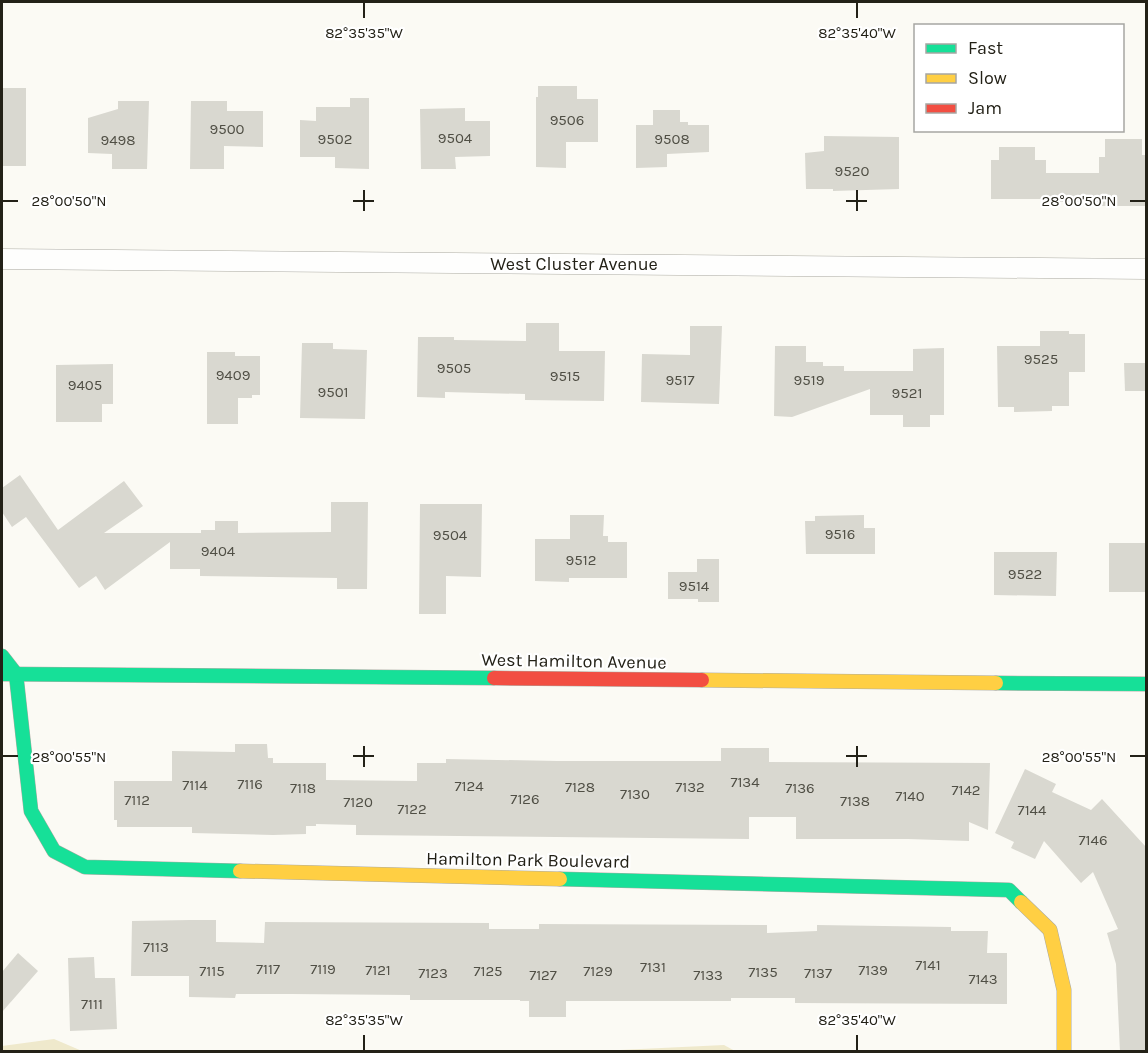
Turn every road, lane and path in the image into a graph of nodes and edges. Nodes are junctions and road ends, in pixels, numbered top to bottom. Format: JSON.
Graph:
{"nodes":[{"id":1,"x":2,"y":259,"type":"edge"},
{"id":2,"x":1146,"y":269,"type":"edge"},
{"id":3,"x":2,"y":656,"type":"edge"},
{"id":4,"x":2,"y":674,"type":"edge"},
{"id":5,"x":16,"y":674,"type":"junction"},
{"id":6,"x":1146,"y":684,"type":"edge"},
{"id":7,"x":1064,"y":1052,"type":"edge"}],
"edges":[{"from":1,"to":2,"type":"street","name":"West Cluster Avenue"},
{"from":3,"to":5,"type":"street"},
{"from":4,"to":5,"type":"street","name":"West Hamilton Avenue"},
{"from":5,"to":6,"type":"street","name":"West Hamilton Avenue"},
{"from":5,"to":7,"type":"street","name":"Hamilton Park Boulevard"}]}
